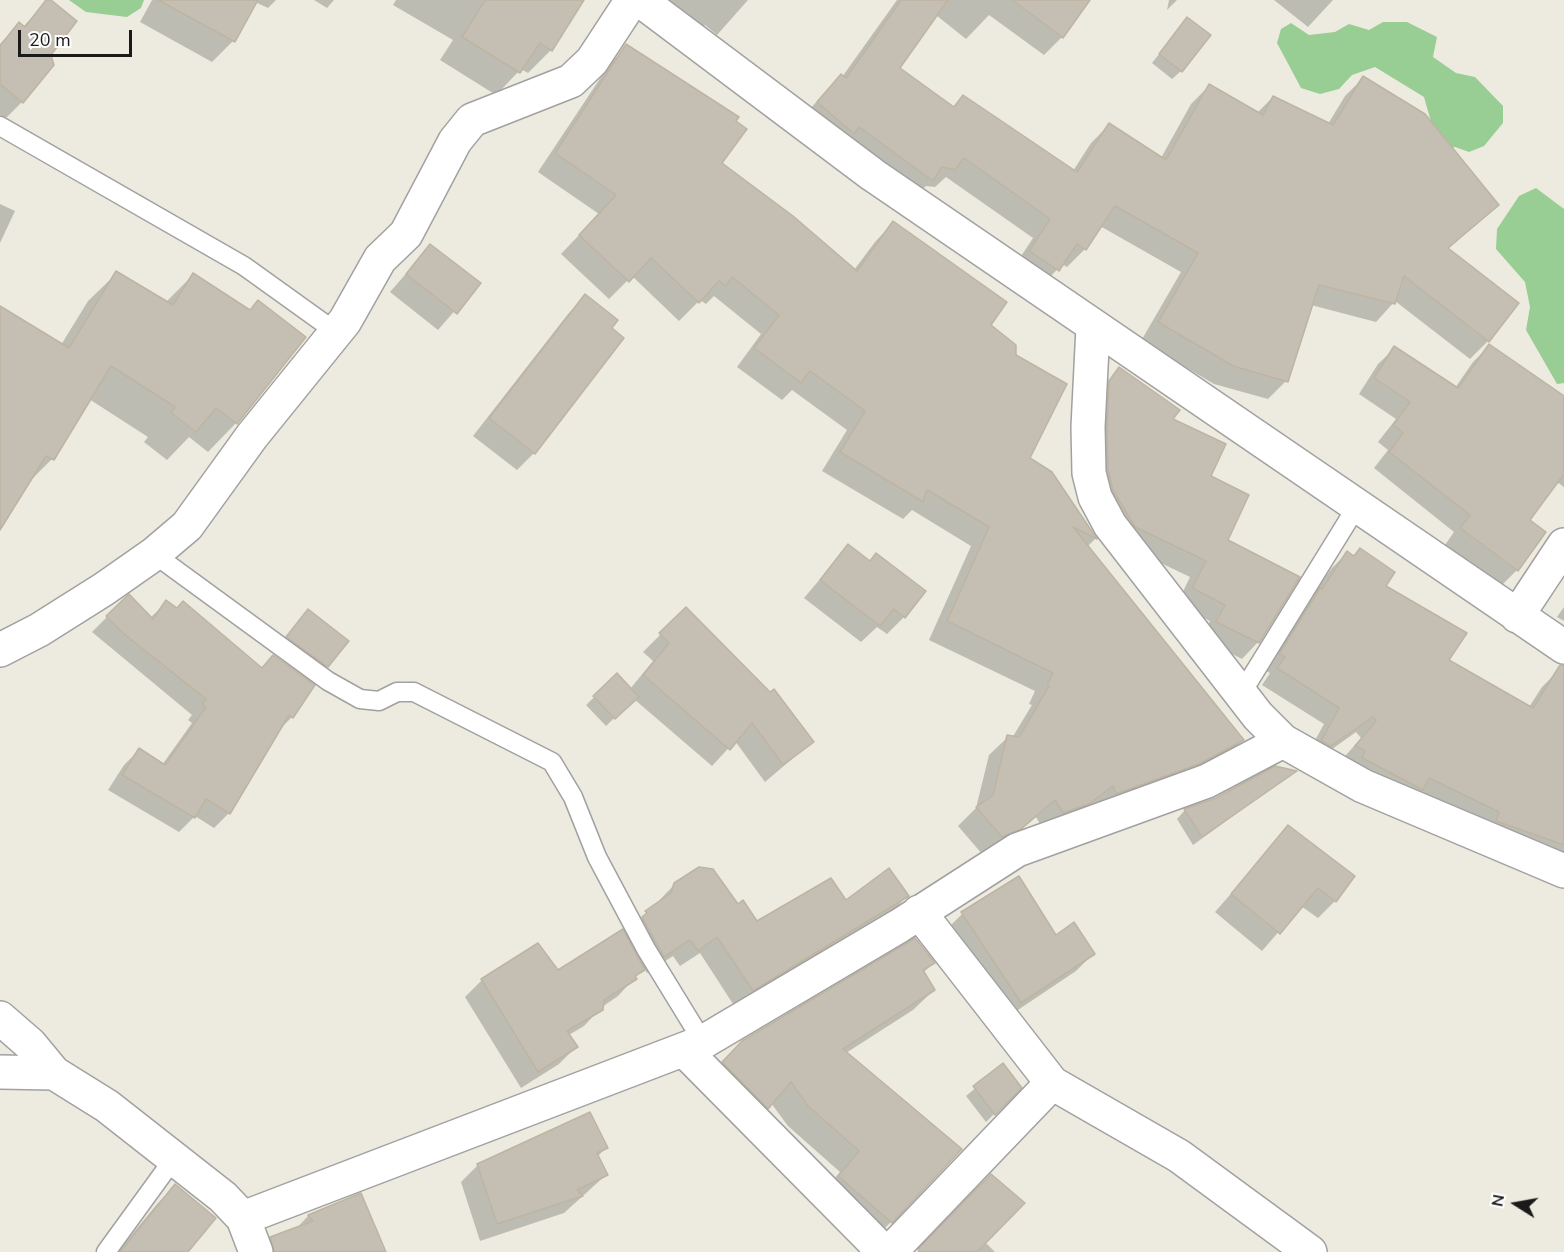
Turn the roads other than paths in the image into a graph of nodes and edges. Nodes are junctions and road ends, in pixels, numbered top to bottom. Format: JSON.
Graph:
{"nodes":[{"id":1,"x":632,"y":0,"type":"edge"},
{"id":2,"x":640,"y":0,"type":"edge"},
{"id":3,"x":0,"y":126,"type":"edge"},
{"id":4,"x":1093,"y":327,"type":"junction"},
{"id":5,"x":336,"y":332,"type":"junction"},
{"id":6,"x":1357,"y":506,"type":"junction"},
{"id":7,"x":1564,"y":545,"type":"edge"},
{"id":8,"x":154,"y":554,"type":"junction"},
{"id":9,"x":1517,"y":616,"type":"junction"},
{"id":10,"x":1564,"y":647,"type":"edge"},
{"id":11,"x":0,"y":650,"type":"edge"},
{"id":12,"x":1241,"y":694,"type":"junction"},
{"id":13,"x":1283,"y":741,"type":"junction"},
{"id":14,"x":1564,"y":871,"type":"edge"},
{"id":15,"x":919,"y":912,"type":"junction"},
{"id":16,"x":0,"y":1018,"type":"edge"},
{"id":17,"x":694,"y":1046,"type":"junction"},
{"id":18,"x":0,"y":1072,"type":"edge"},
{"id":19,"x":54,"y":1073,"type":"junction"},
{"id":20,"x":1052,"y":1083,"type":"junction"},
{"id":21,"x":175,"y":1157,"type":"junction"},
{"id":22,"x":243,"y":1218,"type":"junction"},
{"id":23,"x":106,"y":1252,"type":"edge"},
{"id":24,"x":256,"y":1252,"type":"edge"},
{"id":25,"x":884,"y":1252,"type":"edge"},
{"id":26,"x":890,"y":1252,"type":"edge"},
{"id":27,"x":1311,"y":1252,"type":"edge"}],
"edges":[{"from":1,"to":5,"type":"street"},
{"from":2,"to":4,"type":"street"},
{"from":3,"to":5,"type":"lane"},
{"from":4,"to":6,"type":"street"},
{"from":4,"to":12,"type":"street"},
{"from":5,"to":8,"type":"street"},
{"from":6,"to":9,"type":"street"},
{"from":6,"to":12,"type":"lane"},
{"from":7,"to":9,"type":"street"},
{"from":8,"to":11,"type":"street"},
{"from":8,"to":17,"type":"lane"},
{"from":9,"to":10,"type":"street"},
{"from":12,"to":13,"type":"street"},
{"from":13,"to":14,"type":"street"},
{"from":13,"to":15,"type":"street"},
{"from":15,"to":17,"type":"street"},
{"from":15,"to":20,"type":"street"},
{"from":16,"to":19,"type":"street"},
{"from":17,"to":22,"type":"street"},
{"from":17,"to":25,"type":"street"},
{"from":18,"to":19,"type":"street"},
{"from":19,"to":21,"type":"street"},
{"from":20,"to":26,"type":"street"},
{"from":20,"to":27,"type":"street"},
{"from":21,"to":22,"type":"street"},
{"from":21,"to":23,"type":"lane"},
{"from":22,"to":24,"type":"street"}]}
